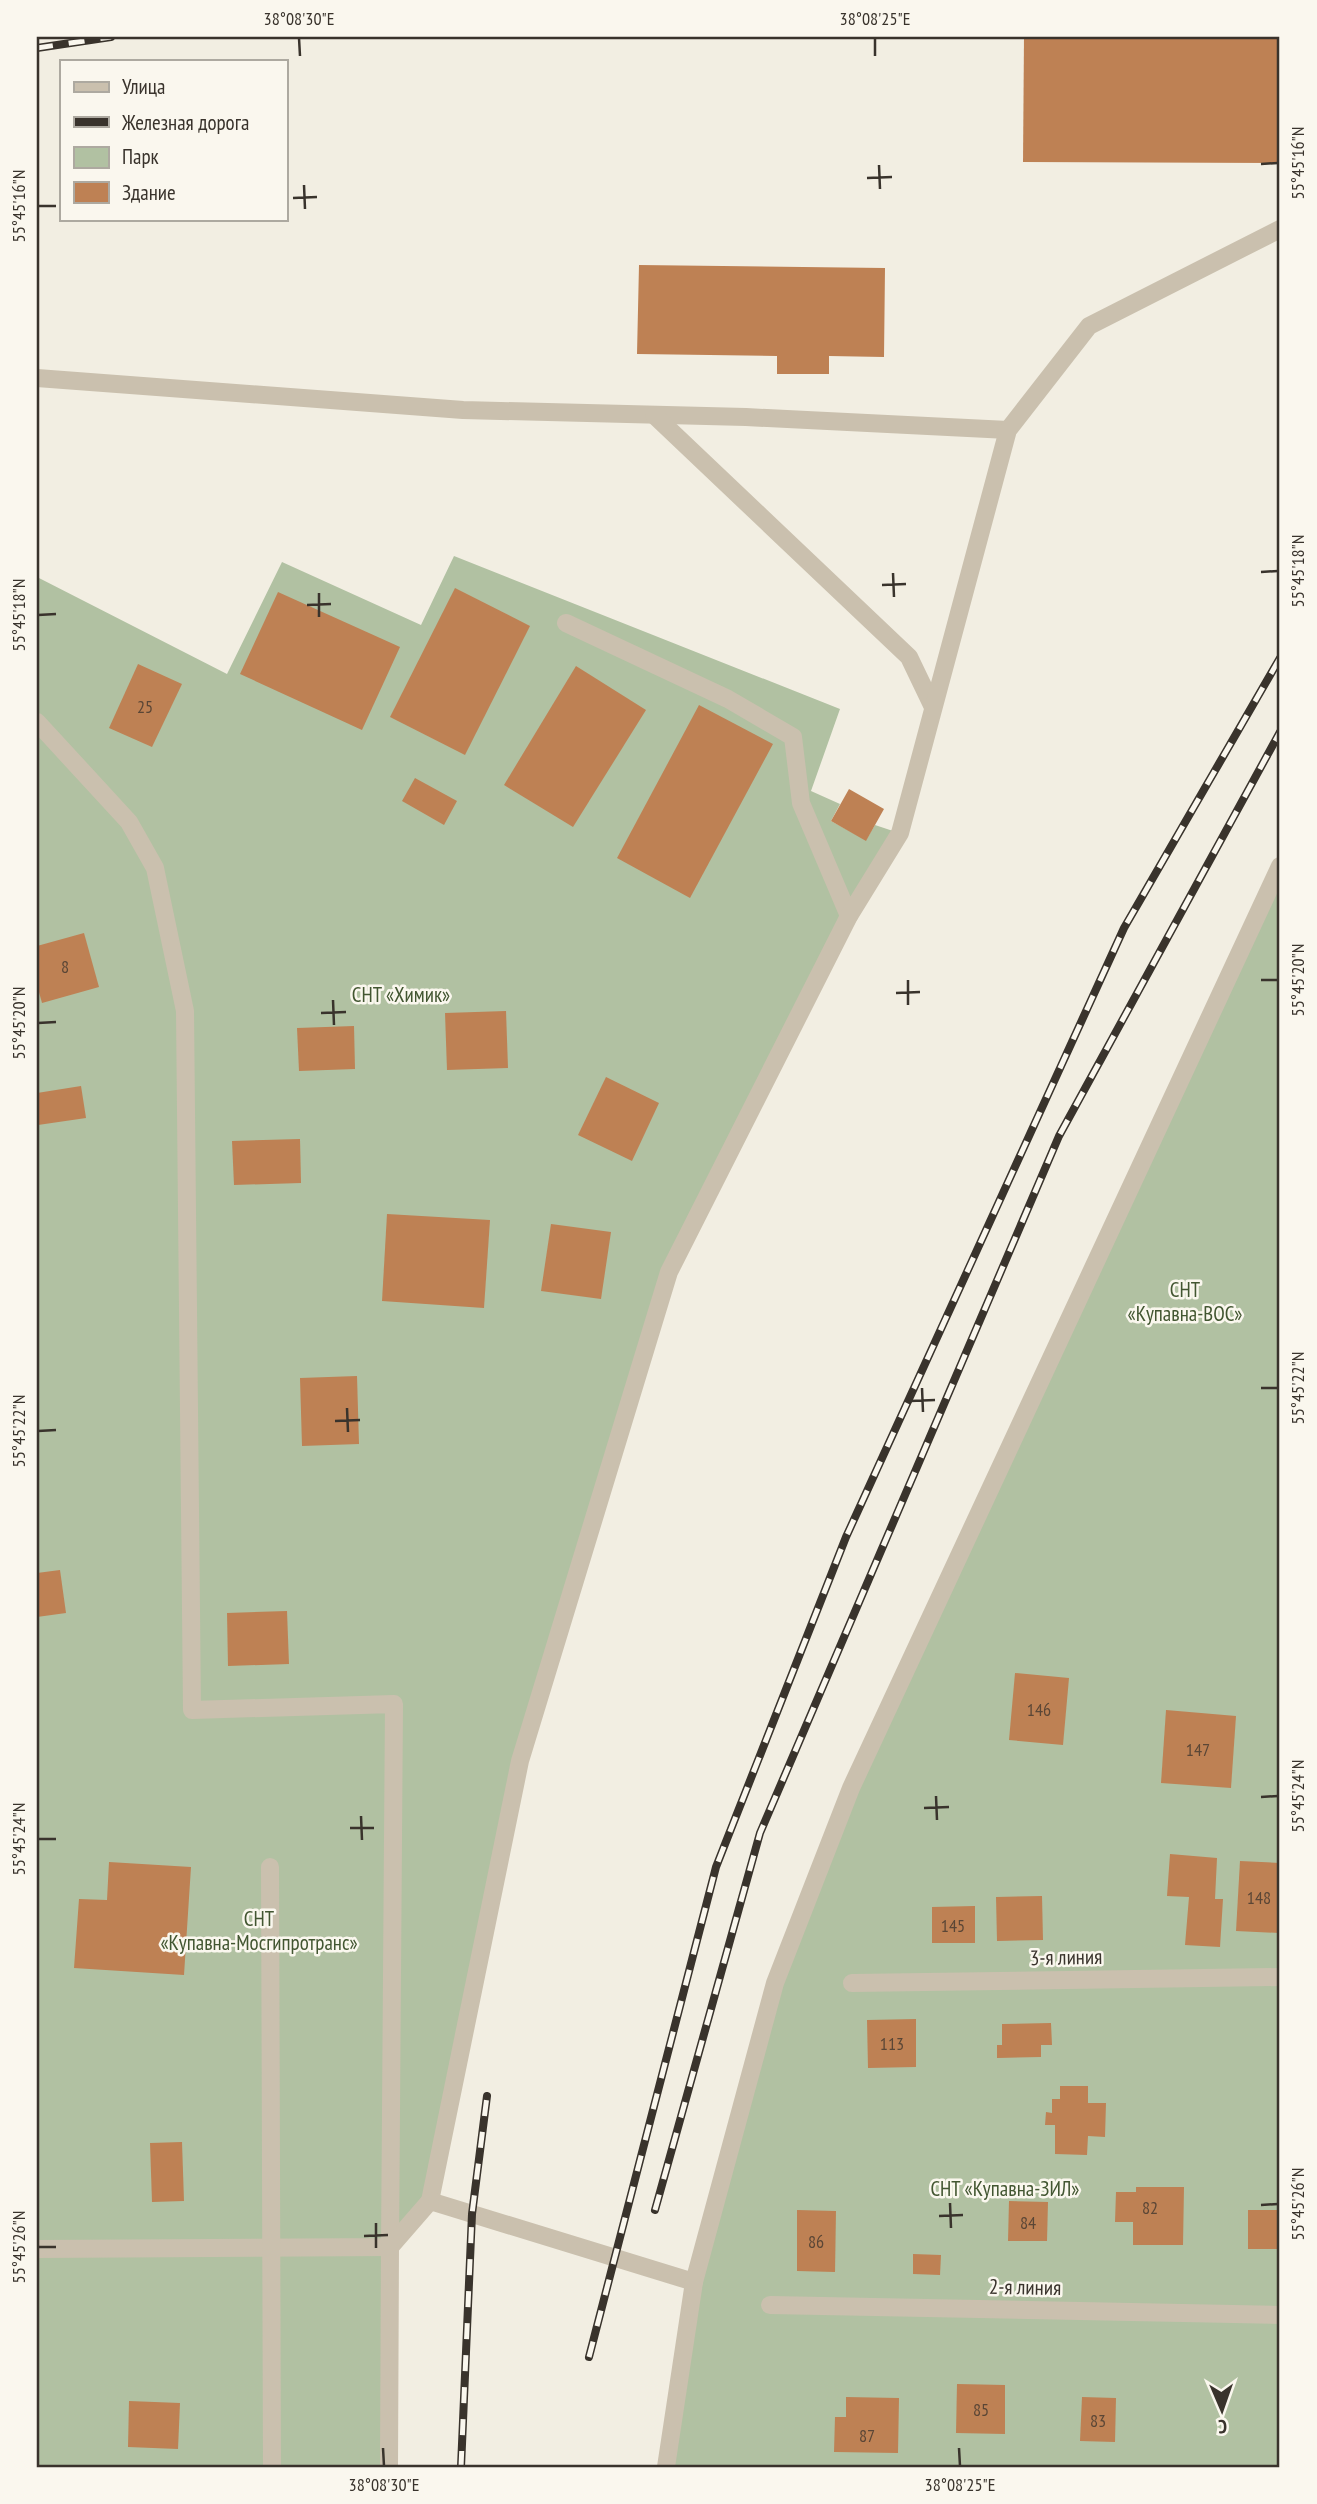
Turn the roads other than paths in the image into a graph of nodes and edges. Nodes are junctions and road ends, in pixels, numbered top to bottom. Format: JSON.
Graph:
{"nodes":[{"id":1,"x":1280,"y":229,"type":"edge"},
{"id":2,"x":37,"y":378,"type":"edge"},
{"id":3,"x":654,"y":415,"type":"junction"},
{"id":4,"x":1008,"y":430,"type":"junction"},
{"id":5,"x":566,"y":623,"type":"dead end"},
{"id":6,"x":932,"y":705,"type":"junction"},
{"id":7,"x":37,"y":722,"type":"edge"},
{"id":8,"x":1280,"y":866,"type":"edge"},
{"id":9,"x":849,"y":916,"type":"junction"},
{"id":10,"x":270,"y":1867,"type":"dead end"},
{"id":11,"x":1280,"y":1977,"type":"edge"},
{"id":12,"x":852,"y":1983,"type":"dead end"},
{"id":13,"x":430,"y":2200,"type":"junction"},
{"id":14,"x":271,"y":2248,"type":"junction"},
{"id":15,"x":390,"y":2248,"type":"junction"},
{"id":16,"x":37,"y":2249,"type":"edge"},
{"id":17,"x":694,"y":2282,"type":"junction"},
{"id":18,"x":770,"y":2305,"type":"dead end"},
{"id":19,"x":1280,"y":2315,"type":"edge"},
{"id":20,"x":272,"y":2467,"type":"edge"},
{"id":21,"x":389,"y":2467,"type":"edge"},
{"id":22,"x":666,"y":2467,"type":"edge"}],
"edges":[{"from":1,"to":4,"type":"street"},
{"from":2,"to":3,"type":"street"},
{"from":3,"to":4,"type":"street"},
{"from":3,"to":6,"type":"street"},
{"from":4,"to":6,"type":"street"},
{"from":5,"to":9,"type":"street"},
{"from":6,"to":9,"type":"street"},
{"from":7,"to":15,"type":"street"},
{"from":8,"to":17,"type":"street"},
{"from":9,"to":13,"type":"street"},
{"from":10,"to":14,"type":"street"},
{"from":11,"to":12,"type":"street","name":"3-я линия"},
{"from":13,"to":15,"type":"street"},
{"from":13,"to":17,"type":"street"},
{"from":14,"to":15,"type":"street"},
{"from":14,"to":16,"type":"street"},
{"from":14,"to":20,"type":"street"},
{"from":15,"to":21,"type":"street"},
{"from":17,"to":22,"type":"street"},
{"from":18,"to":19,"type":"street","name":"2-я линия"}]}
